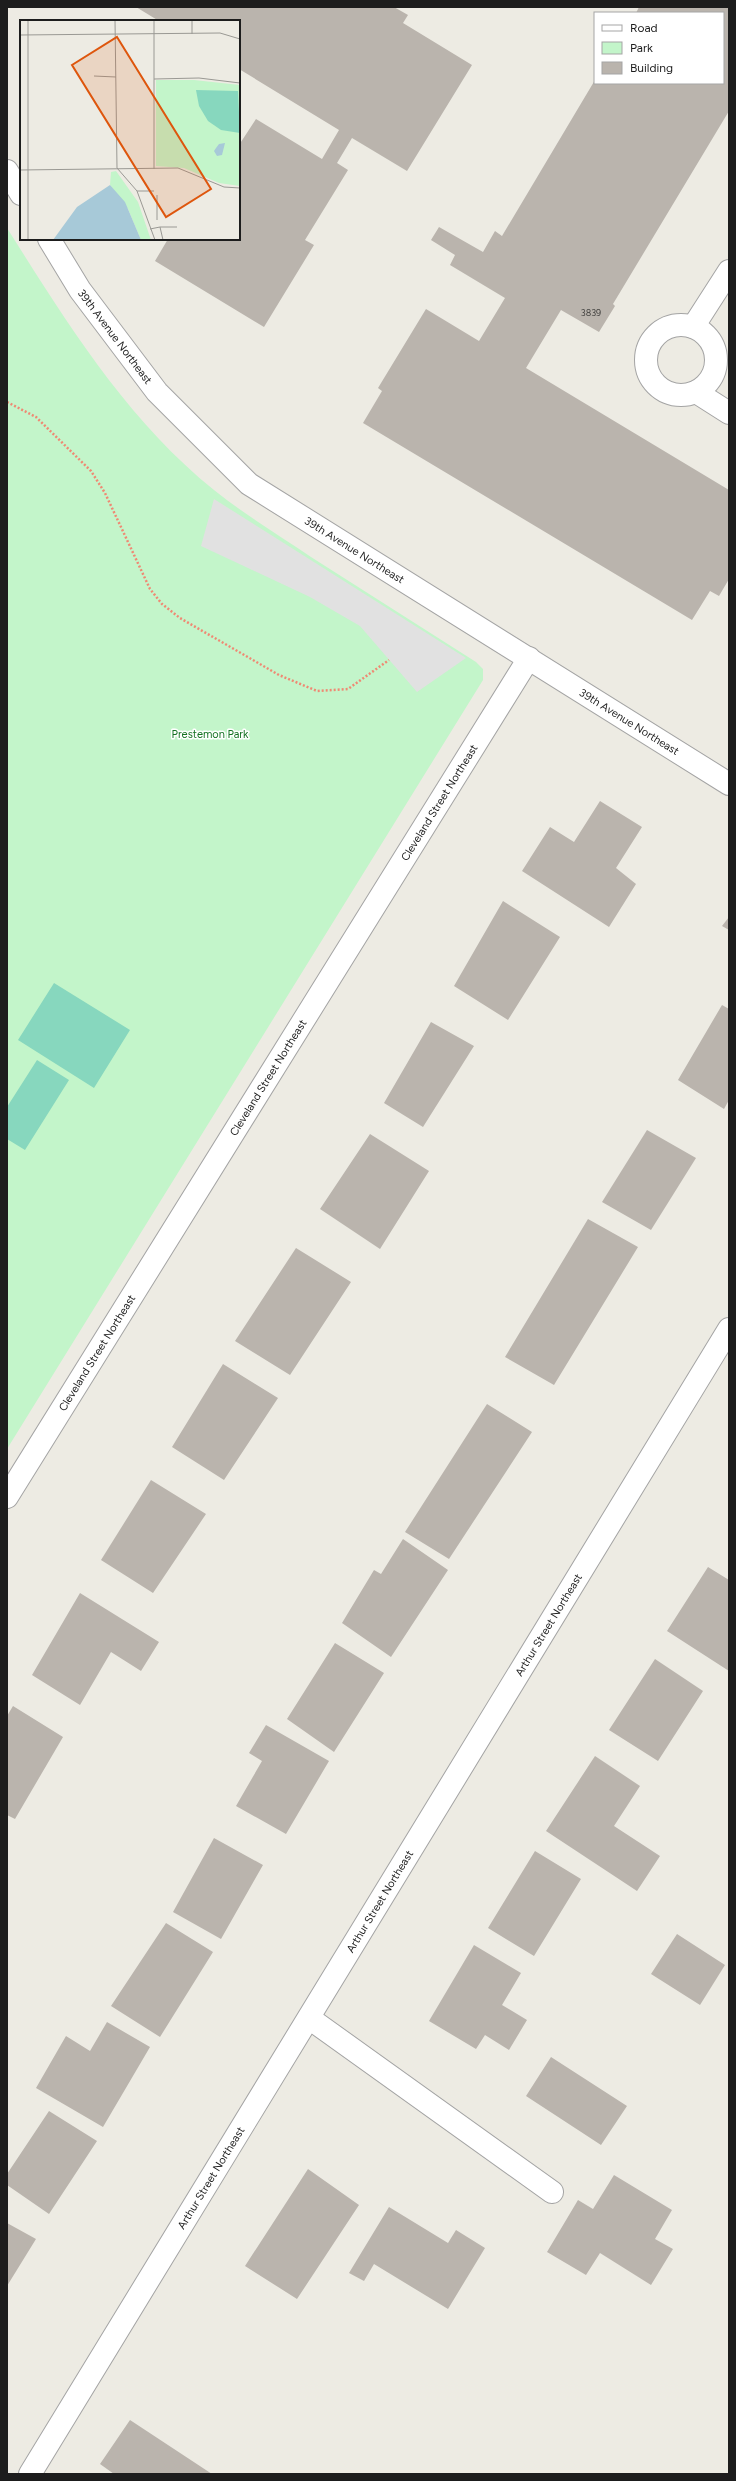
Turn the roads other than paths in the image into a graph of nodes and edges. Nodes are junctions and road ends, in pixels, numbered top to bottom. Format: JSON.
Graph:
{"nodes":[{"id":1,"x":7,"y":171,"type":"edge"},
{"id":2,"x":20,"y":192,"type":"edge"},
{"id":3,"x":50,"y":240,"type":"edge"},
{"id":4,"x":729,"y":271,"type":"edge"},
{"id":5,"x":694,"y":327,"type":"junction"},
{"id":6,"x":696,"y":392,"type":"junction"},
{"id":7,"x":729,"y":413,"type":"edge"},
{"id":8,"x":529,"y":658,"type":"junction"},
{"id":9,"x":729,"y":784,"type":"edge"},
{"id":10,"x":729,"y":1329,"type":"edge"},
{"id":11,"x":7,"y":1497,"type":"edge"},
{"id":12,"x":309,"y":2018,"type":"junction"},
{"id":13,"x":552,"y":2192,"type":"dead end"},
{"id":14,"x":30,"y":2474,"type":"edge"}],
"edges":[{"from":1,"to":2,"type":"street"},
{"from":3,"to":8,"type":"street","name":"39th Avenue Northeast"},
{"from":4,"to":5,"type":"street"},
{"from":5,"to":6,"type":"street"},
{"from":5,"to":6,"type":"street"},
{"from":6,"to":7,"type":"street"},
{"from":8,"to":9,"type":"street","name":"39th Avenue Northeast"},
{"from":8,"to":11,"type":"street","name":"Cleveland Street Northeast"},
{"from":10,"to":12,"type":"street","name":"Arthur Street Northeast"},
{"from":12,"to":13,"type":"street"},
{"from":12,"to":14,"type":"street","name":"Arthur Street Northeast"}]}
